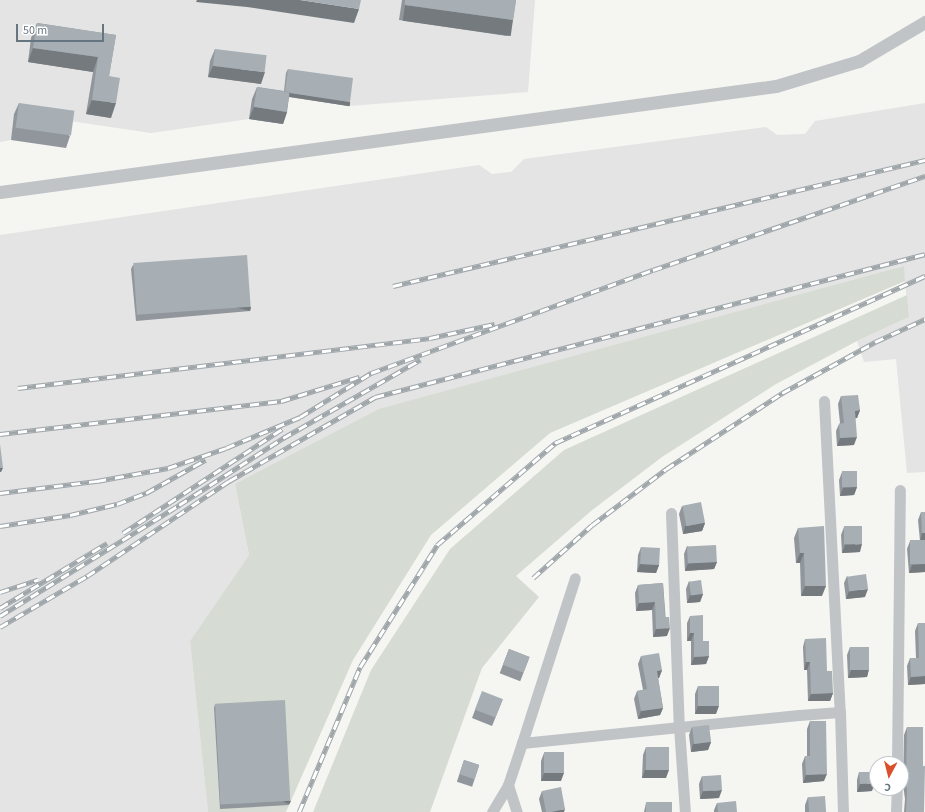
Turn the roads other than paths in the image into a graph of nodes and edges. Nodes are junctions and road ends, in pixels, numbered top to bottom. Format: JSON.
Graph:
{"nodes":[{"id":1,"x":925,"y":22,"type":"edge"},
{"id":2,"x":0,"y":192,"type":"edge"},
{"id":3,"x":824,"y":401,"type":"dead end"},
{"id":4,"x":900,"y":490,"type":"dead end"},
{"id":5,"x":671,"y":513,"type":"dead end"},
{"id":6,"x":575,"y":578,"type":"dead end"},
{"id":7,"x":840,"y":712,"type":"junction"},
{"id":8,"x":680,"y":727,"type":"junction"},
{"id":9,"x":522,"y":744,"type":"junction"},
{"id":10,"x":897,"y":756,"type":"edge"},
{"id":11,"x":508,"y":785,"type":"junction"},
{"id":12,"x":897,"y":796,"type":"edge"},
{"id":13,"x":492,"y":812,"type":"edge"},
{"id":14,"x":517,"y":812,"type":"edge"},
{"id":15,"x":685,"y":812,"type":"edge"},
{"id":16,"x":843,"y":812,"type":"edge"},
{"id":17,"x":896,"y":812,"type":"edge"}],
"edges":[{"from":1,"to":2,"type":"street"},
{"from":3,"to":7,"type":"street"},
{"from":4,"to":10,"type":"street"},
{"from":5,"to":8,"type":"street"},
{"from":6,"to":9,"type":"street"},
{"from":7,"to":8,"type":"street"},
{"from":7,"to":16,"type":"street"},
{"from":8,"to":9,"type":"street"},
{"from":8,"to":15,"type":"street"},
{"from":9,"to":11,"type":"street"},
{"from":11,"to":13,"type":"street"},
{"from":11,"to":14,"type":"street"},
{"from":12,"to":17,"type":"street"}]}
